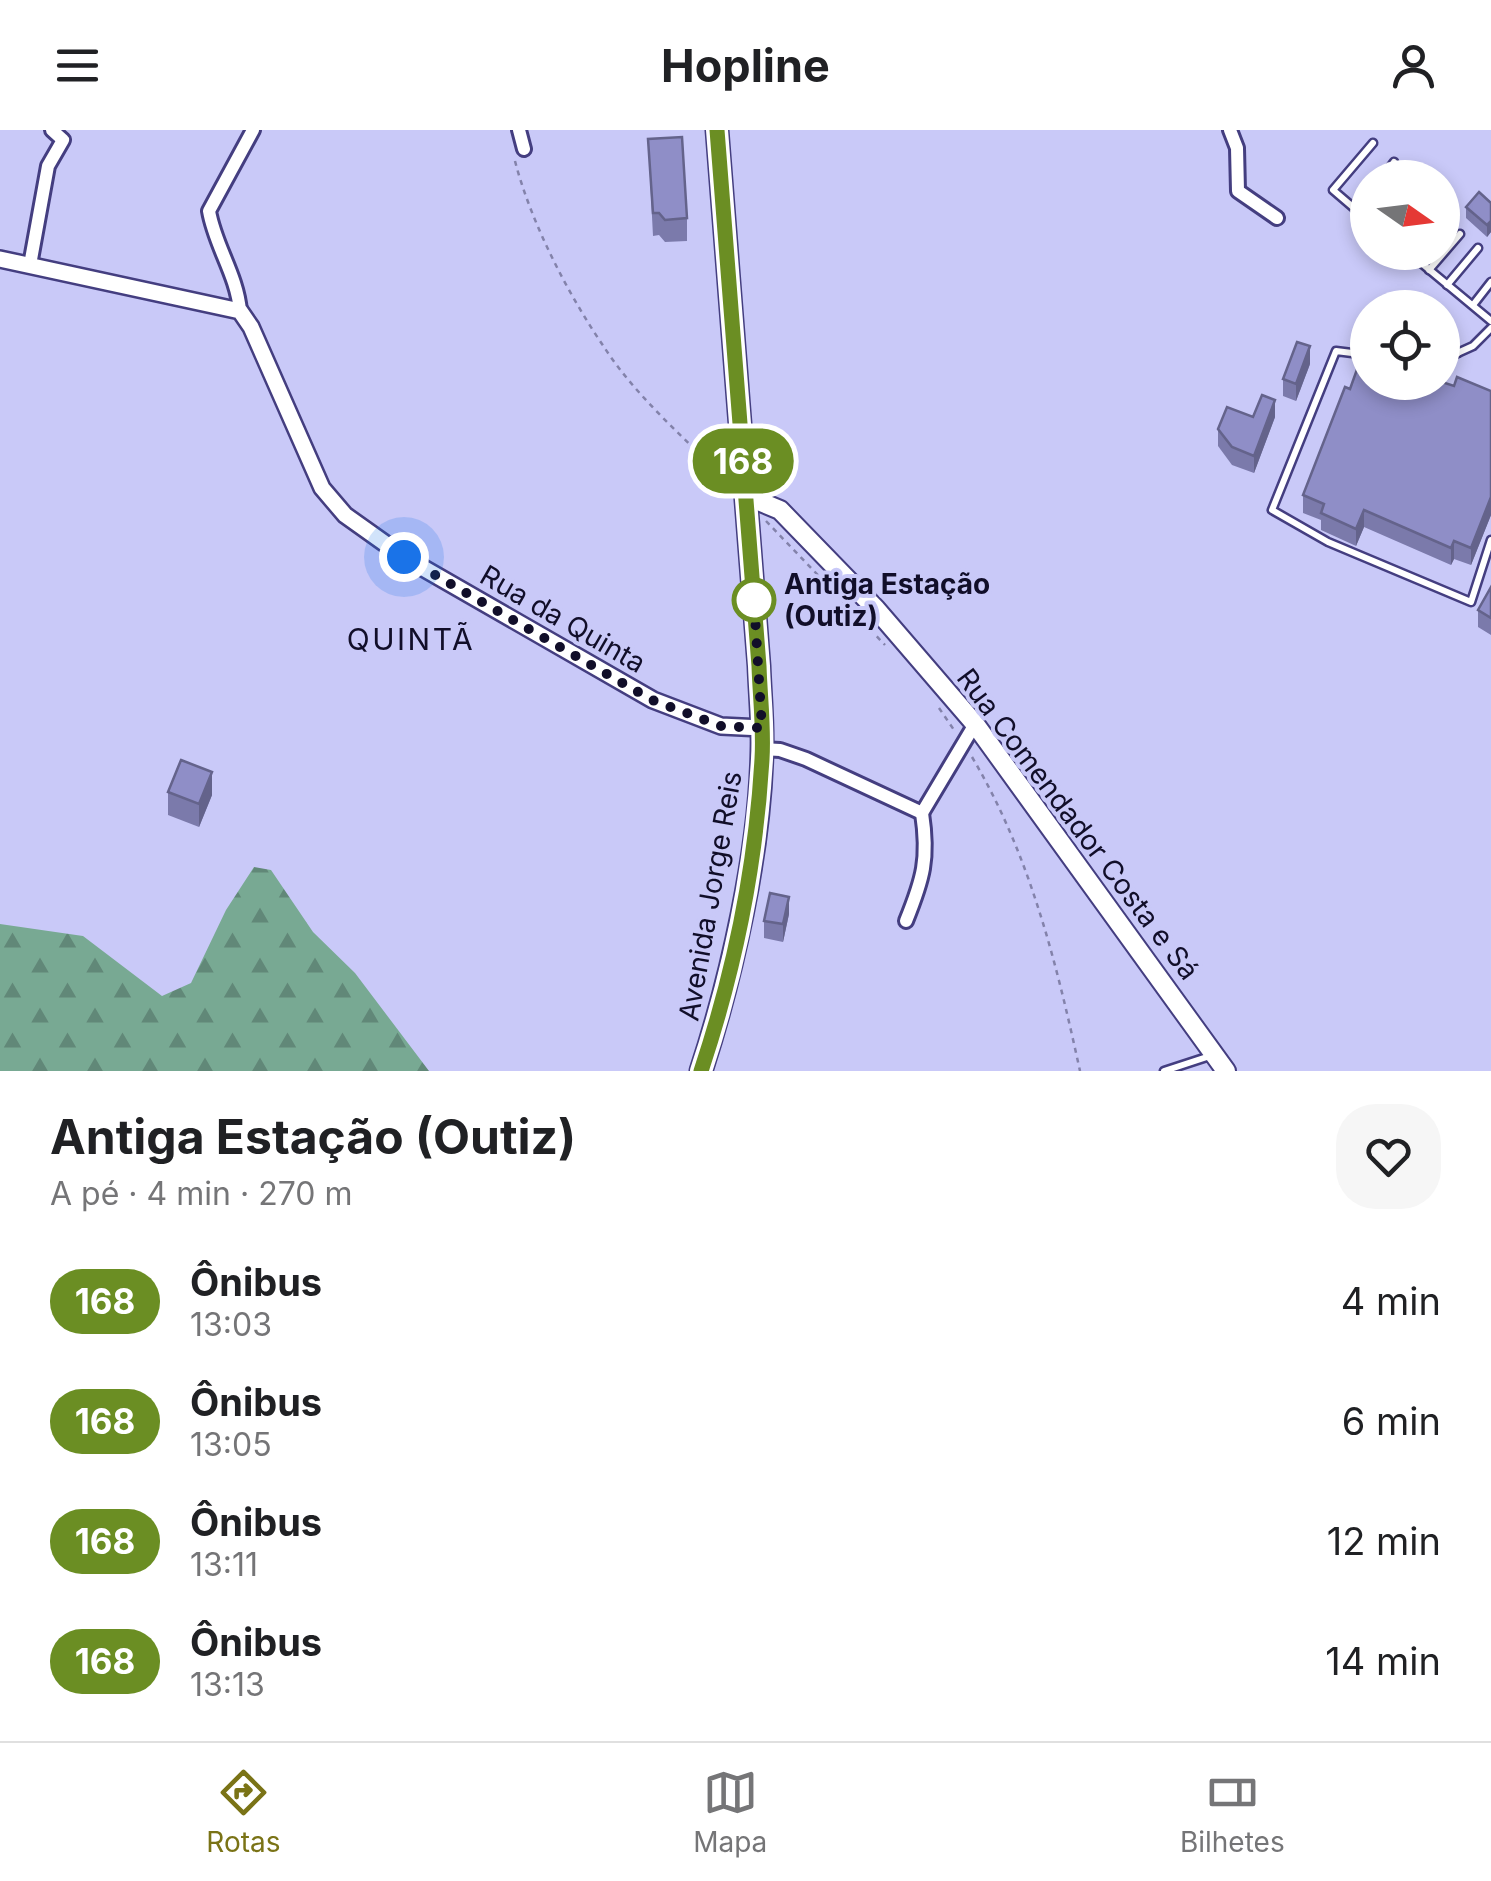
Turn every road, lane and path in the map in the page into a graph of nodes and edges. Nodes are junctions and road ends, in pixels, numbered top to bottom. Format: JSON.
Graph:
{"nodes":[{"id":1,"x":52,"y":130,"type":"edge"},
{"id":2,"x":253,"y":130,"type":"edge"},
{"id":3,"x":519,"y":130,"type":"edge"},
{"id":4,"x":718,"y":130,"type":"edge"},
{"id":5,"x":1230,"y":130,"type":"edge"},
{"id":6,"x":66,"y":135,"type":"edge"},
{"id":7,"x":1373,"y":143,"type":"dead end"},
{"id":8,"x":518,"y":150,"type":"joint"},
{"id":9,"x":1359,"y":160,"type":"edge"},
{"id":10,"x":1350,"y":170,"type":"edge"},
{"id":11,"x":1350,"y":205,"type":"edge"},
{"id":12,"x":1277,"y":218,"type":"dead end"},
{"id":13,"x":1478,"y":248,"type":"dead end"},
{"id":14,"x":0,"y":259,"type":"edge"},
{"id":15,"x":30,"y":265,"type":"junction"},
{"id":16,"x":1429,"y":270,"type":"edge"},
{"id":17,"x":1491,"y":282,"type":"edge"},
{"id":18,"x":1447,"y":285,"type":"junction"},
{"id":19,"x":1472,"y":306,"type":"junction"},
{"id":20,"x":240,"y":311,"type":"junction"},
{"id":21,"x":1491,"y":320,"type":"edge"},
{"id":22,"x":1491,"y":328,"type":"edge"},
{"id":23,"x":1460,"y":352,"type":"edge"},
{"id":24,"x":1350,"y":353,"type":"edge"},
{"id":25,"x":746,"y":500,"type":"junction"},
{"id":26,"x":1491,"y":540,"type":"edge"},
{"id":27,"x":896,"y":657,"type":"dead end"},
{"id":28,"x":934,"y":700,"type":"dead end"},
{"id":29,"x":975,"y":724,"type":"junction"},
{"id":30,"x":762,"y":739,"type":"junction"},
{"id":31,"x":963,"y":742,"type":"junction"},
{"id":32,"x":922,"y":813,"type":"junction"},
{"id":33,"x":906,"y":921,"type":"dead end"},
{"id":34,"x":1214,"y":1055,"type":"junction"},
{"id":35,"x":700,"y":1071,"type":"edge"},
{"id":36,"x":1080,"y":1071,"type":"edge"},
{"id":37,"x":1164,"y":1071,"type":"edge"},
{"id":38,"x":1226,"y":1071,"type":"edge"}],
"edges":[{"from":1,"to":6,"type":"street"},
{"from":2,"to":20,"type":"street"},
{"from":3,"to":8,"type":"street"},
{"from":4,"to":25,"type":"main road","name":"Avenida Jorge Reis"},
{"from":5,"to":12,"type":"street"},
{"from":6,"to":15,"type":"street"},
{"from":7,"to":9,"type":"lane"},
{"from":8,"to":25,"type":"path"},
{"from":10,"to":11,"type":"lane"},
{"from":13,"to":18,"type":"lane"},
{"from":14,"to":15,"type":"street"},
{"from":15,"to":20,"type":"street"},
{"from":16,"to":18,"type":"lane"},
{"from":17,"to":19,"type":"lane"},
{"from":18,"to":19,"type":"lane"},
{"from":19,"to":21,"type":"lane"},
{"from":20,"to":30,"type":"street","name":"Rua da Quinta"},
{"from":22,"to":23,"type":"lane"},
{"from":24,"to":26,"type":"lane"},
{"from":25,"to":27,"type":"path"},
{"from":25,"to":29,"type":"main road","name":"Rua Comendador Costa e Sá"},
{"from":25,"to":30,"type":"main road","name":"Avenida Jorge Reis"},
{"from":28,"to":31,"type":"path"},
{"from":29,"to":31,"type":"street"},
{"from":29,"to":34,"type":"main road","name":"Rua Comendador Costa e Sá"},
{"from":30,"to":32,"type":"street"},
{"from":30,"to":35,"type":"main road","name":"Avenida Jorge Reis"},
{"from":31,"to":32,"type":"street"},
{"from":31,"to":36,"type":"path"},
{"from":32,"to":33,"type":"street"},
{"from":34,"to":37,"type":"lane"},
{"from":34,"to":38,"type":"main road","name":"Rua Comendador Costa e Sá"}]}
